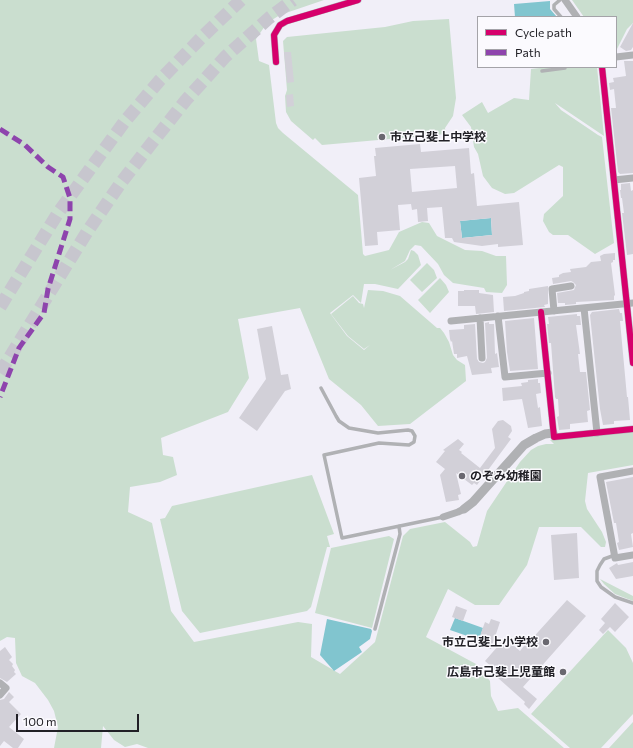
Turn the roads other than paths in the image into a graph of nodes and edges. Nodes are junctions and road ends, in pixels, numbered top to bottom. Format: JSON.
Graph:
{"nodes":[{"id":1,"x":358,"y":0,"type":"edge"},
{"id":2,"x":560,"y":0,"type":"edge"},
{"id":3,"x":565,"y":0,"type":"edge"},
{"id":4,"x":560,"y":16,"type":"edge"},
{"id":5,"x":576,"y":16,"type":"edge"},
{"id":6,"x":633,"y":55,"type":"edge"},
{"id":7,"x":617,"y":57,"type":"edge"},
{"id":8,"x":276,"y":62,"type":"dead end"},
{"id":9,"x":565,"y":68,"type":"edge"},
{"id":10,"x":602,"y":68,"type":"edge"},
{"id":11,"x":542,"y":71,"type":"dead end"},
{"id":12,"x":633,"y":178,"type":"edge"},
{"id":13,"x":614,"y":180,"type":"junction"},
{"id":14,"x":571,"y":286,"type":"dead end"},
{"id":15,"x":630,"y":304,"type":"edge"},
{"id":16,"x":584,"y":308,"type":"junction"},
{"id":17,"x":554,"y":311,"type":"junction"},
{"id":18,"x":541,"y":312,"type":"junction"},
{"id":19,"x":498,"y":316,"type":"junction"},
{"id":20,"x":480,"y":318,"type":"junction"},
{"id":21,"x":451,"y":321,"type":"dead end"},
{"id":22,"x":482,"y":358,"type":"dead end"},
{"id":23,"x":633,"y":363,"type":"edge"},
{"id":24,"x":548,"y":373,"type":"junction"},
{"id":25,"x":321,"y":388,"type":"dead end"},
{"id":26,"x":633,"y":429,"type":"edge"},
{"id":27,"x":553,"y":433,"type":"junction"},
{"id":28,"x":597,"y":433,"type":"junction"},
{"id":29,"x":633,"y":471,"type":"edge"},
{"id":30,"x":464,"y":509,"type":"joint"},
{"id":31,"x":443,"y":517,"type":"joint"},
{"id":32,"x":399,"y":526,"type":"junction"},
{"id":33,"x":615,"y":555,"type":"junction"},
{"id":34,"x":633,"y":555,"type":"edge"},
{"id":35,"x":633,"y":604,"type":"edge"},
{"id":36,"x":375,"y":629,"type":"dead end"},
{"id":37,"x":0,"y":683,"type":"edge"},
{"id":38,"x":0,"y":695,"type":"edge"}],
"edges":[{"from":1,"to":8,"type":"street"},
{"from":2,"to":4,"type":"lane"},
{"from":3,"to":5,"type":"street"},
{"from":6,"to":7,"type":"street"},
{"from":9,"to":11,"type":"lane"},
{"from":10,"to":13,"type":"street"},
{"from":12,"to":13,"type":"street"},
{"from":13,"to":15,"type":"street"},
{"from":14,"to":17,"type":"street"},
{"from":15,"to":16,"type":"street"},
{"from":15,"to":23,"type":"street"},
{"from":16,"to":17,"type":"street"},
{"from":16,"to":28,"type":"street"},
{"from":17,"to":18,"type":"street"},
{"from":18,"to":19,"type":"street"},
{"from":18,"to":24,"type":"street"},
{"from":19,"to":20,"type":"street"},
{"from":19,"to":24,"type":"street"},
{"from":20,"to":21,"type":"street"},
{"from":20,"to":22,"type":"street"},
{"from":24,"to":27,"type":"street"},
{"from":25,"to":32,"type":"lane"},
{"from":26,"to":28,"type":"street"},
{"from":27,"to":28,"type":"street"},
{"from":27,"to":30,"type":"street"},
{"from":29,"to":33,"type":"street"},
{"from":30,"to":31,"type":"street"},
{"from":31,"to":32,"type":"lane"},
{"from":32,"to":36,"type":"lane"},
{"from":33,"to":34,"type":"street"},
{"from":33,"to":35,"type":"lane"},
{"from":37,"to":38,"type":"street"}]}
